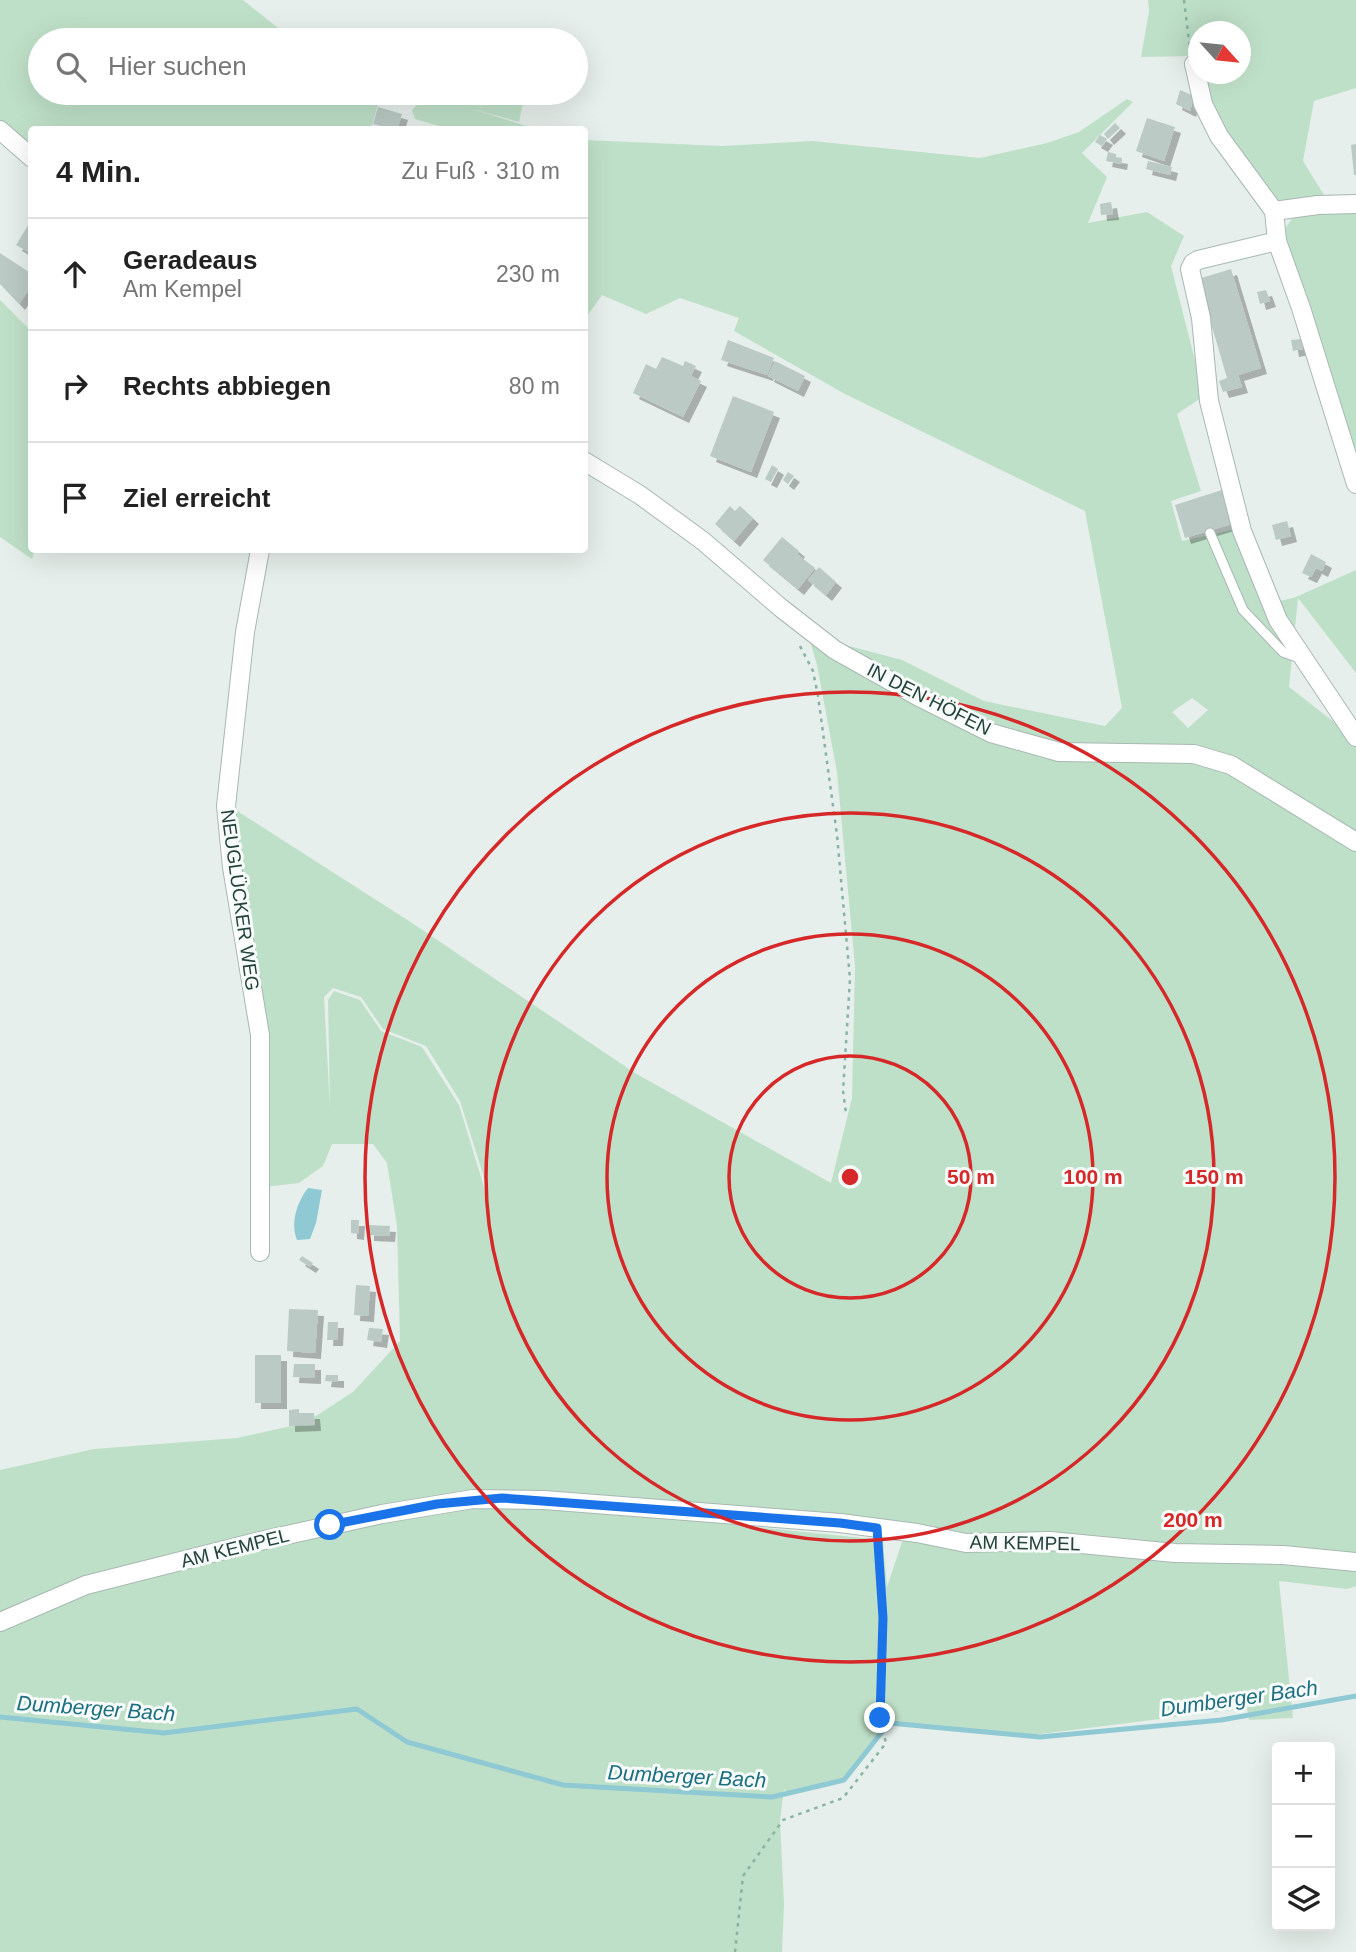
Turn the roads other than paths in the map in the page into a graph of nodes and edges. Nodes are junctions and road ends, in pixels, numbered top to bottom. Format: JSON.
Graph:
{"nodes":[{"id":1,"x":1198,"y":84,"type":"edge"},
{"id":2,"x":0,"y":130,"type":"edge"},
{"id":3,"x":28,"y":154,"type":"edge"},
{"id":4,"x":1356,"y":204,"type":"edge"},
{"id":5,"x":1274,"y":211,"type":"junction"},
{"id":6,"x":1277,"y":241,"type":"junction"},
{"id":7,"x":588,"y":463,"type":"edge"},
{"id":8,"x":1356,"y":484,"type":"edge"},
{"id":9,"x":1210,"y":533,"type":"dead end"},
{"id":10,"x":259,"y":553,"type":"edge"},
{"id":11,"x":1307,"y":661,"type":"junction"},
{"id":12,"x":1356,"y":737,"type":"edge"},
{"id":13,"x":1356,"y":842,"type":"edge"},
{"id":14,"x":260,"y":1252,"type":"dead end"},
{"id":15,"x":1356,"y":1562,"type":"edge"},
{"id":16,"x":0,"y":1622,"type":"edge"}],
"edges":[{"from":1,"to":5,"type":"street"},
{"from":2,"to":3,"type":"street"},
{"from":4,"to":5,"type":"street"},
{"from":5,"to":6,"type":"street"},
{"from":6,"to":8,"type":"street"},
{"from":6,"to":11,"type":"street"},
{"from":7,"to":13,"type":"street","name":"IN DEN HÖFEN"},
{"from":9,"to":11,"type":"lane"},
{"from":10,"to":14,"type":"street","name":"NEUGLÜCKER WEG"},
{"from":11,"to":12,"type":"street"},
{"from":15,"to":16,"type":"street","name":"AM KEMPEL"}]}
